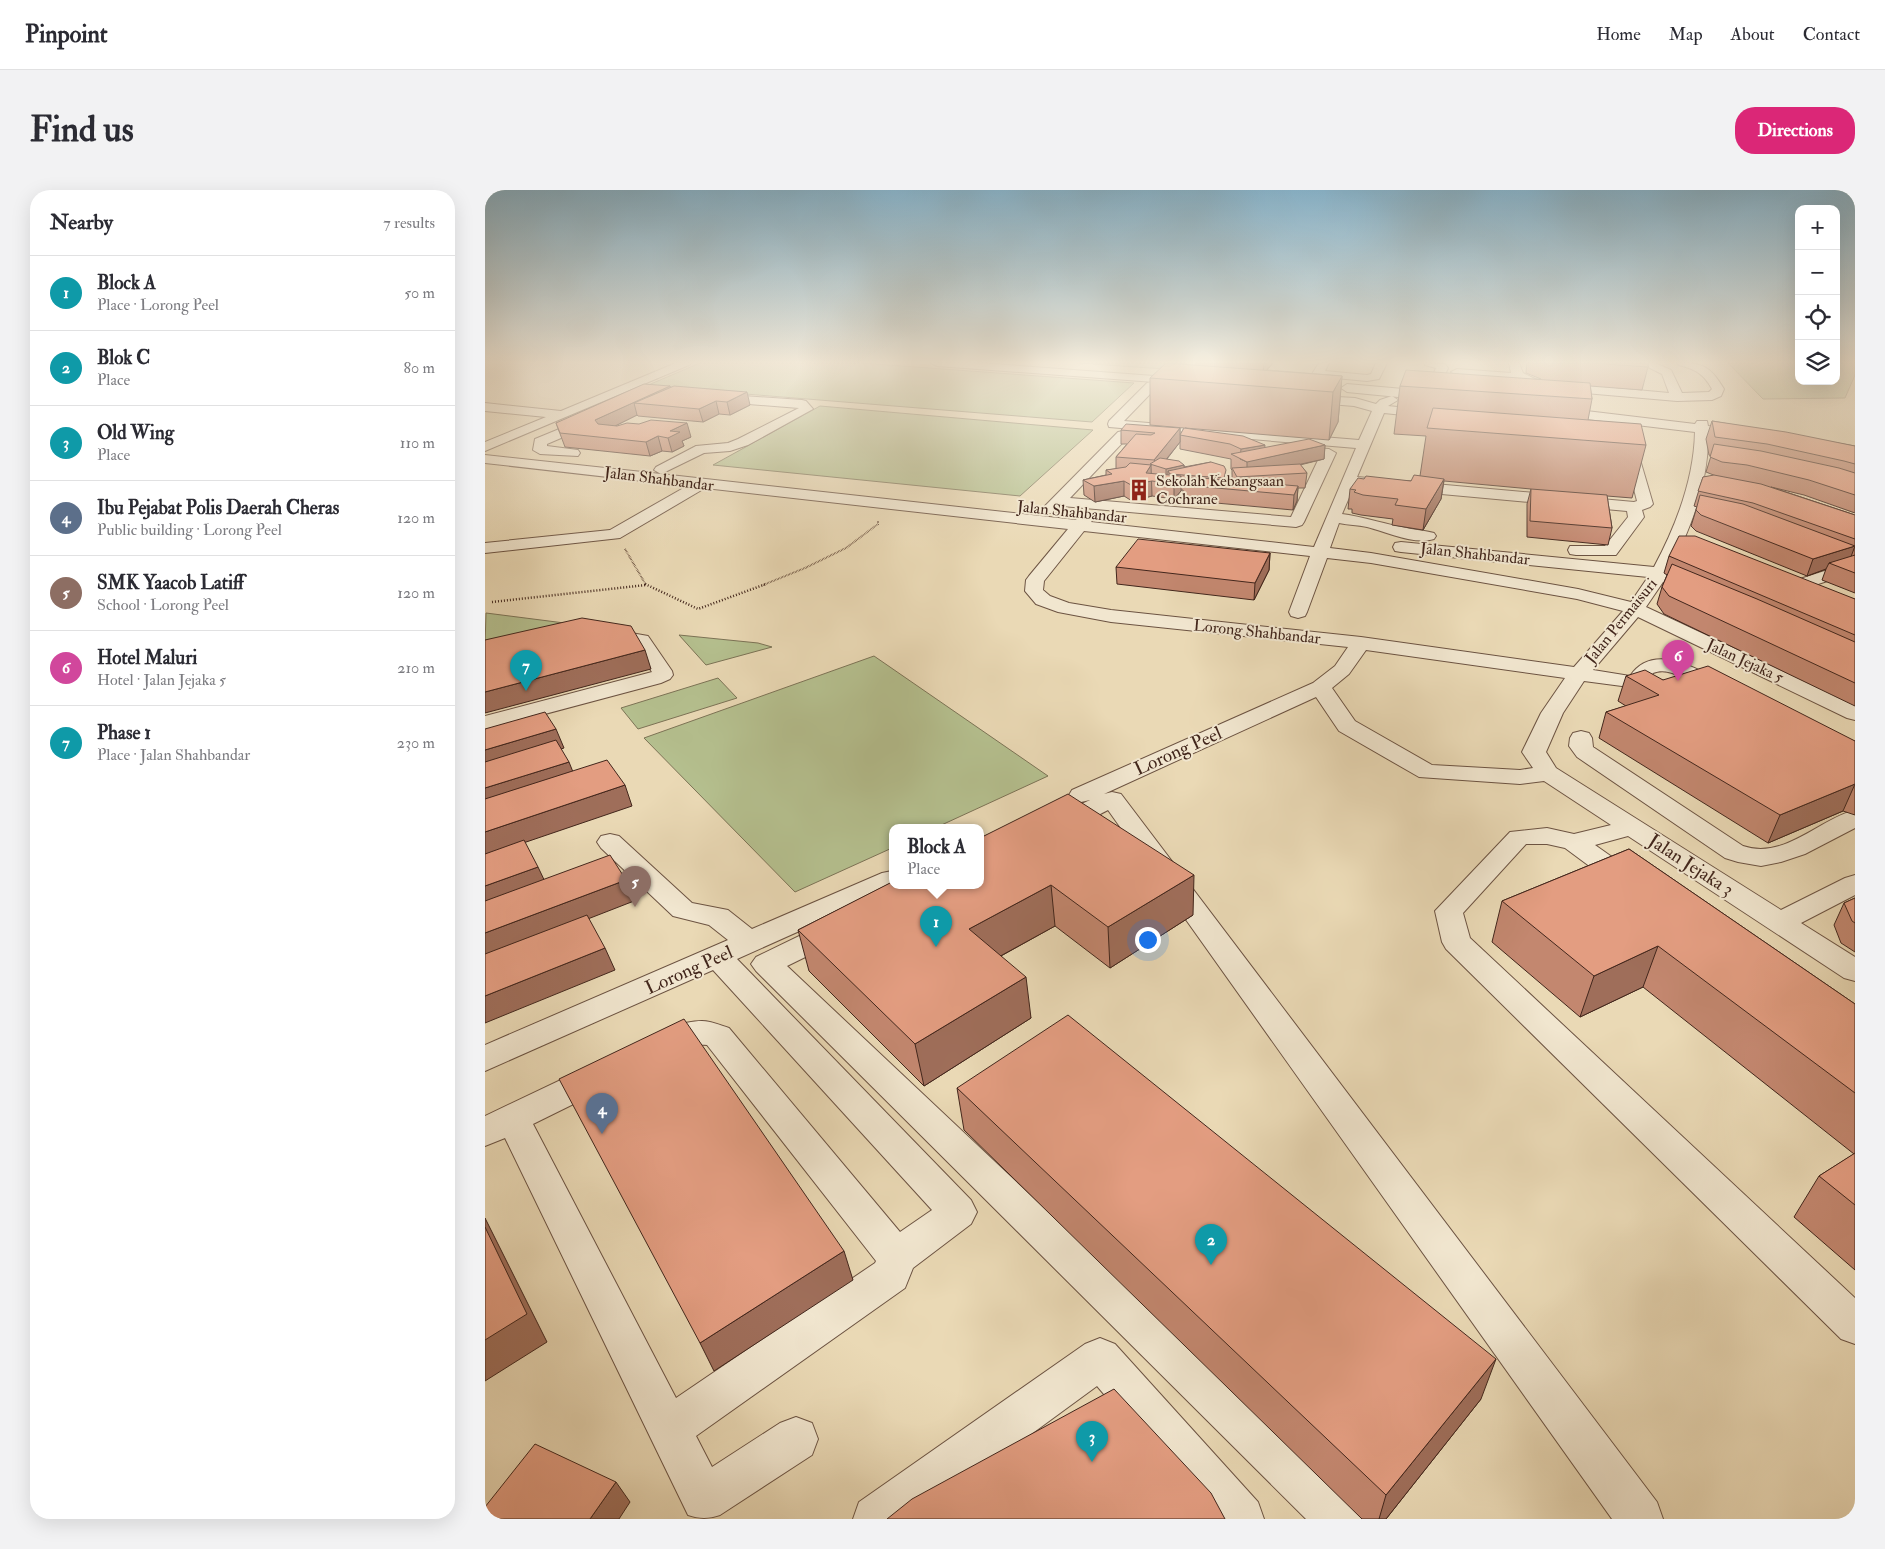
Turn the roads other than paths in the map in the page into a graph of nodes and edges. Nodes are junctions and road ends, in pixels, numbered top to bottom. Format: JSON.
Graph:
{"nodes":[{"id":1,"x":537,"y":425,"type":"edge"},
{"id":2,"x":580,"y":425,"type":"edge"},
{"id":3,"x":776,"y":425,"type":"edge"},
{"id":4,"x":1126,"y":425,"type":"edge"},
{"id":5,"x":1372,"y":425,"type":"edge"},
{"id":6,"x":1667,"y":425,"type":"edge"},
{"id":7,"x":1669,"y":425,"type":"edge"},
{"id":8,"x":1570,"y":426,"type":"edge"},
{"id":9,"x":1701,"y":430,"type":"junction"},
{"id":10,"x":1363,"y":445,"type":"junction"},
{"id":11,"x":485,"y":447,"type":"edge"},
{"id":12,"x":485,"y":451,"type":"edge"},
{"id":13,"x":588,"y":455,"type":"edge"},
{"id":14,"x":1701,"y":455,"type":"junction"},
{"id":15,"x":1719,"y":458,"type":"edge"},
{"id":16,"x":485,"y":459,"type":"edge"},
{"id":17,"x":663,"y":465,"type":"junction"},
{"id":18,"x":1348,"y":481,"type":"junction"},
{"id":19,"x":701,"y":484,"type":"junction"},
{"id":20,"x":1053,"y":505,"type":"junction"},
{"id":21,"x":1634,"y":507,"type":"junction"},
{"id":22,"x":1687,"y":507,"type":"junction"},
{"id":23,"x":1705,"y":510,"type":"edge"},
{"id":24,"x":1333,"y":518,"type":"junction"},
{"id":25,"x":1083,"y":520,"type":"junction"},
{"id":26,"x":1679,"y":533,"type":"junction"},
{"id":27,"x":1697,"y":540,"type":"edge"},
{"id":28,"x":1322,"y":545,"type":"junction"},
{"id":29,"x":485,"y":548,"type":"edge"},
{"id":30,"x":1838,"y":554,"type":"edge"},
{"id":31,"x":1855,"y":560,"type":"edge"},
{"id":32,"x":1855,"y":566,"type":"edge"},
{"id":33,"x":1659,"y":573,"type":"junction"},
{"id":34,"x":1788,"y":576,"type":"edge"},
{"id":35,"x":1806,"y":583,"type":"junction"},
{"id":36,"x":1830,"y":593,"type":"edge"},
{"id":37,"x":1713,"y":597,"type":"edge"},
{"id":38,"x":1635,"y":609,"type":"junction"},
{"id":39,"x":1298,"y":612,"type":"dead end"},
{"id":40,"x":581,"y":631,"type":"edge"},
{"id":41,"x":1361,"y":643,"type":"junction"},
{"id":42,"x":1579,"y":674,"type":"junction"},
{"id":43,"x":1321,"y":687,"type":"junction"},
{"id":44,"x":1732,"y":696,"type":"edge"},
{"id":45,"x":1855,"y":713,"type":"edge"},
{"id":46,"x":485,"y":723,"type":"edge"},
{"id":47,"x":552,"y":723,"type":"edge"},
{"id":48,"x":1581,"y":738,"type":"dead end"},
{"id":49,"x":485,"y":742,"type":"edge"},
{"id":50,"x":1541,"y":762,"type":"junction"},
{"id":51,"x":1855,"y":818,"type":"edge"},
{"id":52,"x":1633,"y":827,"type":"junction"},
{"id":53,"x":609,"y":842,"type":"dead end"},
{"id":54,"x":1574,"y":842,"type":"junction"},
{"id":55,"x":1855,"y":884,"type":"edge"},
{"id":56,"x":898,"y":889,"type":"edge"},
{"id":57,"x":1654,"y":900,"type":"edge"},
{"id":58,"x":852,"y":910,"type":"junction"},
{"id":59,"x":1780,"y":922,"type":"junction"},
{"id":60,"x":751,"y":943,"type":"junction"},
{"id":61,"x":718,"y":957,"type":"junction"},
{"id":62,"x":1855,"y":971,"type":"edge"},
{"id":63,"x":485,"y":1059,"type":"edge"},
{"id":64,"x":499,"y":1125,"type":"edge"},
{"id":65,"x":897,"y":1257,"type":"junction"},
{"id":66,"x":1855,"y":1325,"type":"edge"},
{"id":67,"x":669,"y":1428,"type":"junction"},
{"id":68,"x":796,"y":1439,"type":"dead end"},
{"id":69,"x":876,"y":1519,"type":"edge"},
{"id":70,"x":1241,"y":1519,"type":"edge"},
{"id":71,"x":1339,"y":1519,"type":"edge"},
{"id":72,"x":1640,"y":1519,"type":"edge"}],
"edges":[{"from":1,"to":11,"type":"street"},
{"from":2,"to":13,"type":"street"},
{"from":3,"to":17,"type":"street"},
{"from":4,"to":10,"type":"street"},
{"from":5,"to":10,"type":"street"},
{"from":6,"to":9,"type":"street"},
{"from":7,"to":9,"type":"street"},
{"from":8,"to":21,"type":"street"},
{"from":9,"to":9,"type":"street"},
{"from":9,"to":14,"type":"street","name":"Jalan Permaisuri"},
{"from":10,"to":18,"type":"street"},
{"from":12,"to":17,"type":"street","name":"Jalan Shahbandar"},
{"from":14,"to":15,"type":"street"},
{"from":14,"to":22,"type":"street","name":"Jalan Permaisuri"},
{"from":16,"to":19,"type":"street","name":"Jalan Shahbandar"},
{"from":17,"to":20,"type":"street","name":"Jalan Shahbandar"},
{"from":18,"to":21,"type":"street"},
{"from":18,"to":24,"type":"street"},
{"from":19,"to":25,"type":"street","name":"Jalan Shahbandar"},
{"from":19,"to":29,"type":"street"},
{"from":20,"to":20,"type":"street"},
{"from":20,"to":25,"type":"street","name":"Jalan Shahbandar"},
{"from":21,"to":24,"type":"street"},
{"from":22,"to":23,"type":"street"},
{"from":22,"to":26,"type":"street","name":"Jalan Permaisuri"},
{"from":24,"to":28,"type":"street"},
{"from":25,"to":28,"type":"street","name":"Jalan Shahbandar"},
{"from":25,"to":41,"type":"street","name":"Lorong Shahbandar"},
{"from":26,"to":27,"type":"street"},
{"from":26,"to":33,"type":"street","name":"Jalan Permaisuri"},
{"from":28,"to":33,"type":"street","name":"Jalan Shahbandar"},
{"from":28,"to":38,"type":"street","name":"Jalan Shahbandar"},
{"from":28,"to":39,"type":"street"},
{"from":30,"to":31,"type":"street"},
{"from":32,"to":35,"type":"street"},
{"from":33,"to":37,"type":"street","name":"Jalan Shahbandar"},
{"from":33,"to":38,"type":"street","name":"Jalan Permaisuri"},
{"from":34,"to":35,"type":"street"},
{"from":35,"to":36,"type":"street"},
{"from":38,"to":42,"type":"street","name":"Jalan Permaisuri"},
{"from":38,"to":45,"type":"street","name":"Jalan Jejaka 5"},
{"from":40,"to":46,"type":"street"},
{"from":41,"to":42,"type":"street","name":"Lorong Shahbandar"},
{"from":41,"to":43,"type":"street","name":"Lorong Peel"},
{"from":42,"to":44,"type":"lane"},
{"from":42,"to":50,"type":"street","name":"Jalan Permaisuri"},
{"from":43,"to":50,"type":"street"},
{"from":43,"to":72,"type":"street","name":"Lorong Peel"},
{"from":47,"to":49,"type":"street"},
{"from":48,"to":51,"type":"street"},
{"from":50,"to":52,"type":"street","name":"Jalan Jejaka 3"},
{"from":52,"to":54,"type":"street"},
{"from":52,"to":59,"type":"street","name":"Jalan Jejaka 3"},
{"from":53,"to":60,"type":"street"},
{"from":54,"to":57,"type":"street"},
{"from":54,"to":66,"type":"street"},
{"from":55,"to":59,"type":"street"},
{"from":56,"to":58,"type":"street","name":"Lorong Peel"},
{"from":58,"to":60,"type":"street","name":"Lorong Peel"},
{"from":58,"to":71,"type":"street"},
{"from":59,"to":62,"type":"street","name":"Jalan Jejaka 3"},
{"from":60,"to":61,"type":"street","name":"Lorong Peel"},
{"from":61,"to":63,"type":"street","name":"Lorong Peel"},
{"from":61,"to":65,"type":"street"},
{"from":64,"to":65,"type":"street"},
{"from":64,"to":67,"type":"street"},
{"from":65,"to":67,"type":"street"},
{"from":67,"to":68,"type":"street"},
{"from":69,"to":70,"type":"street"}]}
